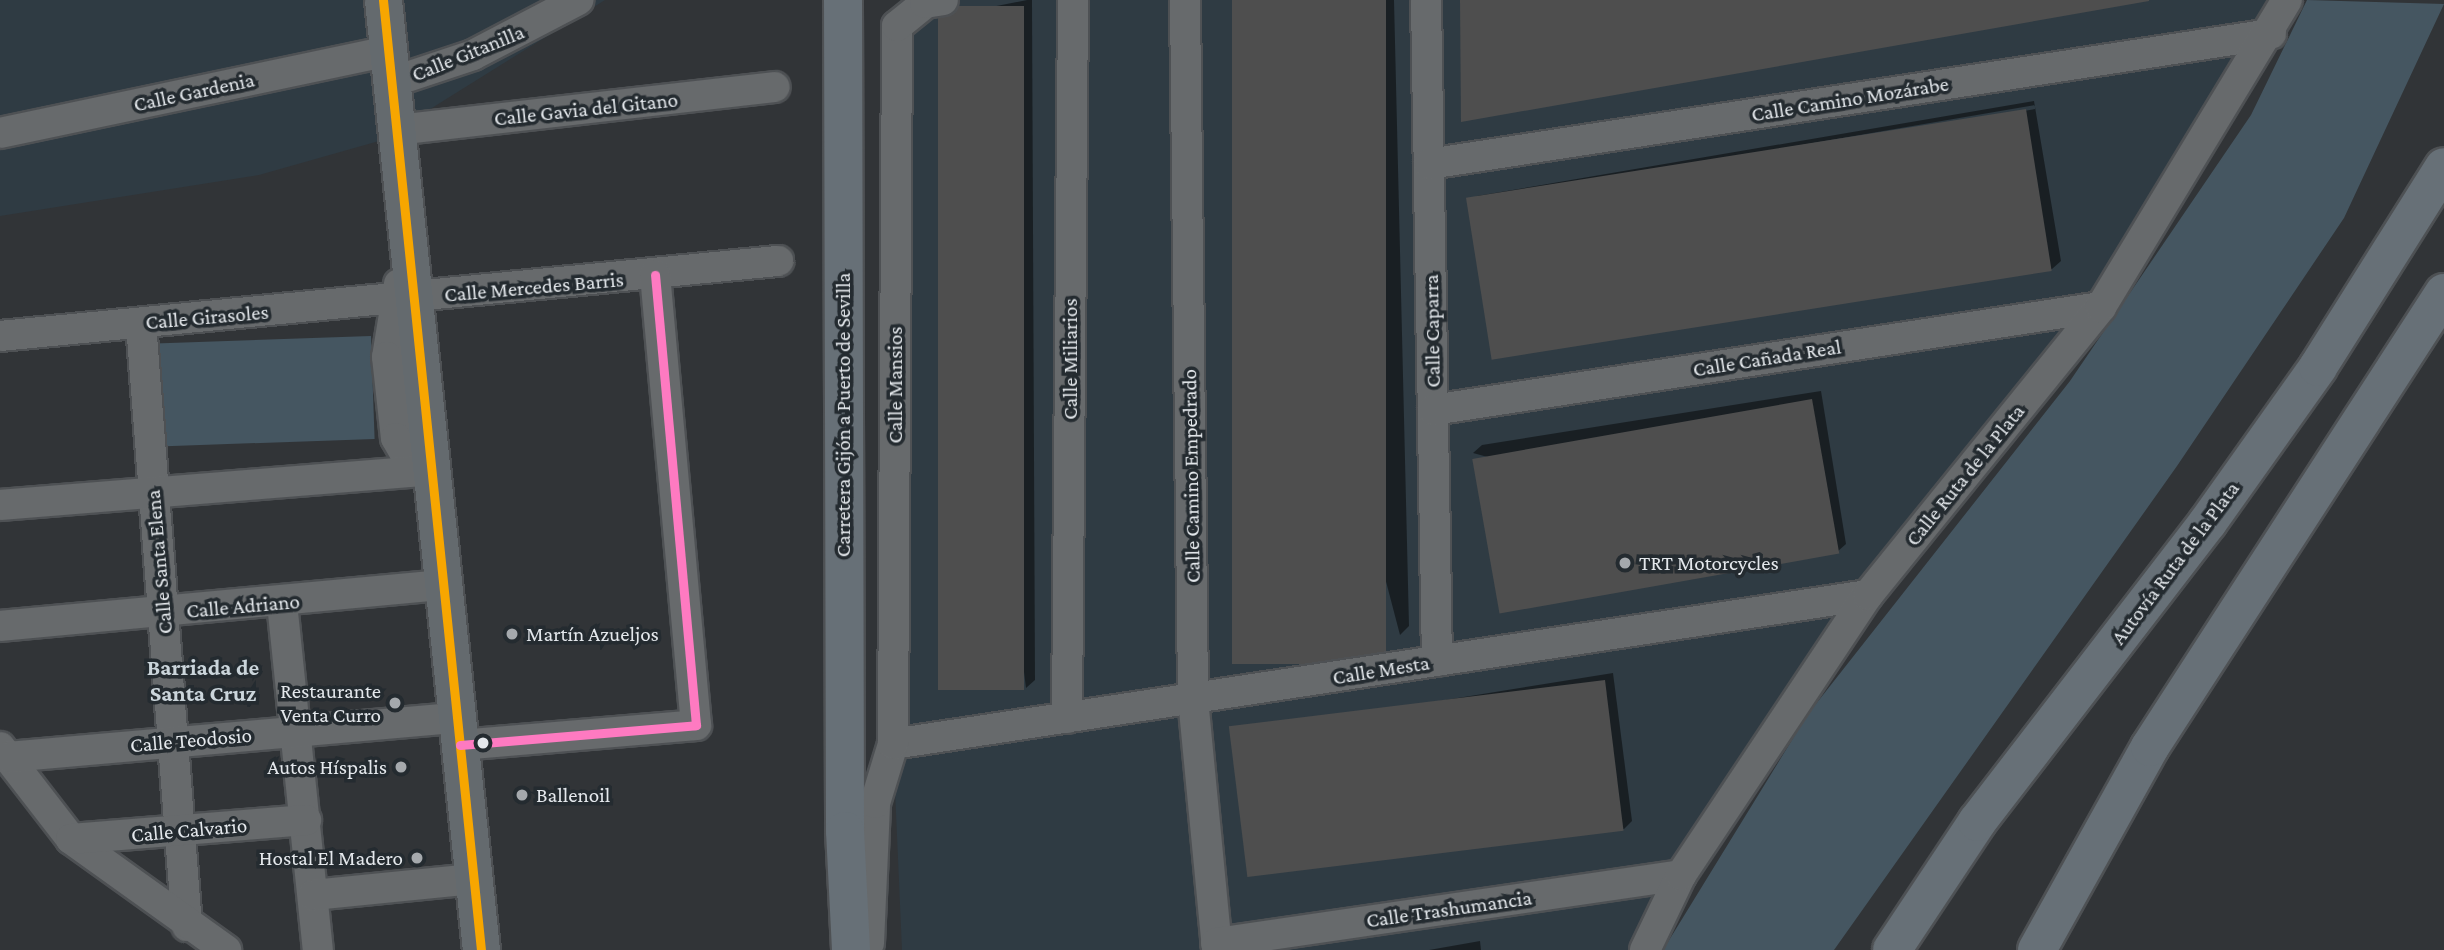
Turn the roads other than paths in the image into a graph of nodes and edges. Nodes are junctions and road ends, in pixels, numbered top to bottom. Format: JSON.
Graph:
{"nodes":[{"id":1,"x":383,"y":0,"type":"edge"},
{"id":2,"x":579,"y":0,"type":"edge"},
{"id":3,"x":843,"y":0,"type":"edge"},
{"id":4,"x":943,"y":0,"type":"edge"},
{"id":5,"x":1073,"y":0,"type":"edge"},
{"id":6,"x":1185,"y":0,"type":"edge"},
{"id":7,"x":1426,"y":0,"type":"edge"},
{"id":8,"x":2287,"y":0,"type":"edge"},
{"id":9,"x":2271,"y":34,"type":"junction"},
{"id":10,"x":390,"y":67,"type":"junction"},
{"id":11,"x":775,"y":87,"type":"dead end"},
{"id":12,"x":397,"y":130,"type":"junction"},
{"id":13,"x":0,"y":133,"type":"edge"},
{"id":14,"x":1429,"y":164,"type":"junction"},
{"id":15,"x":2444,"y":167,"type":"edge"},
{"id":16,"x":778,"y":261,"type":"dead end"},
{"id":17,"x":655,"y":275,"type":"junction"},
{"id":18,"x":2444,"y":293,"type":"edge"},
{"id":19,"x":404,"y":299,"type":"junction"},
{"id":20,"x":2101,"y":307,"type":"junction"},
{"id":21,"x":141,"y":323,"type":"junction"},
{"id":22,"x":0,"y":336,"type":"edge"},
{"id":23,"x":1433,"y":410,"type":"junction"},
{"id":24,"x":424,"y":471,"type":"junction"},
{"id":25,"x":153,"y":492,"type":"junction"},
{"id":26,"x":0,"y":505,"type":"edge"},
{"id":27,"x":444,"y":586,"type":"junction"},
{"id":28,"x":1868,"y":595,"type":"junction"},
{"id":29,"x":282,"y":603,"type":"junction"},
{"id":30,"x":163,"y":613,"type":"junction"},
{"id":31,"x":0,"y":626,"type":"edge"},
{"id":32,"x":1437,"y":661,"type":"junction"},
{"id":33,"x":1193,"y":699,"type":"junction"},
{"id":34,"x":1067,"y":718,"type":"junction"},
{"id":35,"x":459,"y":731,"type":"junction"},
{"id":36,"x":297,"y":732,"type":"junction"},
{"id":37,"x":175,"y":741,"type":"junction"},
{"id":38,"x":893,"y":744,"type":"junction"},
{"id":39,"x":4,"y":752,"type":"edge"},
{"id":40,"x":306,"y":820,"type":"junction"},
{"id":41,"x":184,"y":831,"type":"junction"},
{"id":42,"x":845,"y":831,"type":"junction"},
{"id":43,"x":71,"y":839,"type":"junction"},
{"id":44,"x":1681,"y":875,"type":"junction"},
{"id":45,"x":473,"y":879,"type":"junction"},
{"id":46,"x":313,"y":895,"type":"junction"},
{"id":47,"x":187,"y":926,"type":"junction"},
{"id":48,"x":1217,"y":947,"type":"edge"},
{"id":49,"x":226,"y":950,"type":"edge"},
{"id":50,"x":318,"y":950,"type":"edge"},
{"id":51,"x":481,"y":950,"type":"edge"},
{"id":52,"x":826,"y":950,"type":"edge"},
{"id":53,"x":850,"y":950,"type":"edge"},
{"id":54,"x":869,"y":950,"type":"edge"},
{"id":55,"x":1645,"y":950,"type":"edge"},
{"id":56,"x":1892,"y":950,"type":"edge"},
{"id":57,"x":2037,"y":950,"type":"edge"}],
"edges":[{"from":1,"to":10,"type":"main road"},
{"from":2,"to":10,"type":"street","name":"Calle Gitanilla"},
{"from":3,"to":42,"type":"highway","name":"Carretera Gijón a Puerto de Sevilla"},
{"from":4,"to":38,"type":"street","name":"Calle Mansios"},
{"from":5,"to":34,"type":"street","name":"Calle Miliarios"},
{"from":6,"to":33,"type":"street","name":"Calle Camino Empedrado"},
{"from":7,"to":14,"type":"street","name":"Calle Caparra"},
{"from":8,"to":9,"type":"street","name":"Calle Ruta de la Plata"},
{"from":9,"to":14,"type":"street","name":"Calle Camino Mozárabe"},
{"from":9,"to":20,"type":"street","name":"Calle Ruta de la Plata"},
{"from":10,"to":12,"type":"main road"},
{"from":10,"to":13,"type":"street","name":"Calle Gardenia"},
{"from":11,"to":12,"type":"street","name":"Calle Gavia del Gitano"},
{"from":12,"to":19,"type":"main road"},
{"from":14,"to":23,"type":"street","name":"Calle Caparra"},
{"from":15,"to":56,"type":"highway","name":"Autovía Ruta de la Plata"},
{"from":16,"to":17,"type":"street","name":"Calle Mercedes Barris"},
{"from":17,"to":19,"type":"street","name":"Calle Mercedes Barris"},
{"from":17,"to":35,"type":"street","name":"Calle Teodosio"},
{"from":18,"to":57,"type":"highway"},
{"from":19,"to":21,"type":"street","name":"Calle Girasoles"},
{"from":19,"to":24,"type":"main road"},
{"from":20,"to":23,"type":"street","name":"Calle Cañada Real"},
{"from":20,"to":28,"type":"street","name":"Calle Ruta de la Plata"},
{"from":21,"to":22,"type":"street","name":"Calle Girasoles"},
{"from":21,"to":25,"type":"street","name":"Calle Santa Elena"},
{"from":23,"to":32,"type":"street","name":"Calle Caparra"},
{"from":24,"to":25,"type":"street"},
{"from":24,"to":27,"type":"main road"},
{"from":25,"to":26,"type":"street"},
{"from":25,"to":30,"type":"street","name":"Calle Santa Elena"},
{"from":27,"to":29,"type":"street","name":"Calle Adriano"},
{"from":27,"to":35,"type":"main road"},
{"from":28,"to":32,"type":"street","name":"Calle Mesta"},
{"from":28,"to":44,"type":"street","name":"Calle Ruta de la Plata"},
{"from":29,"to":30,"type":"street","name":"Calle Adriano"},
{"from":29,"to":36,"type":"street"},
{"from":30,"to":31,"type":"street","name":"Calle Adriano"},
{"from":30,"to":37,"type":"street","name":"Calle Santa Elena"},
{"from":32,"to":33,"type":"street","name":"Calle Mesta"},
{"from":33,"to":34,"type":"street","name":"Calle Mesta"},
{"from":33,"to":48,"type":"street","name":"Calle Camino Empedrado"},
{"from":34,"to":38,"type":"street","name":"Calle Mesta"},
{"from":35,"to":36,"type":"street","name":"Calle Teodosio"},
{"from":35,"to":45,"type":"main road"},
{"from":36,"to":37,"type":"street","name":"Calle Teodosio"},
{"from":36,"to":40,"type":"street"},
{"from":37,"to":39,"type":"street","name":"Calle Teodosio"},
{"from":37,"to":41,"type":"street","name":"Calle Santa Elena"},
{"from":38,"to":54,"type":"street","name":"Calle Mansios"},
{"from":39,"to":43,"type":"street"},
{"from":40,"to":41,"type":"street","name":"Calle Calvario"},
{"from":40,"to":46,"type":"street"},
{"from":41,"to":43,"type":"street","name":"Calle Calvario"},
{"from":41,"to":47,"type":"street","name":"Calle Santa Elena"},
{"from":42,"to":52,"type":"highway","name":"Carretera Gijón a Puerto de Sevilla"},
{"from":42,"to":53,"type":"highway","name":"Carretera Gijón a Puerto de Sevilla"},
{"from":43,"to":47,"type":"street"},
{"from":44,"to":48,"type":"street","name":"Calle Trashumancia"},
{"from":44,"to":55,"type":"street","name":"Calle Ruta de la Plata"},
{"from":45,"to":46,"type":"street"},
{"from":45,"to":51,"type":"main road"},
{"from":46,"to":50,"type":"street"},
{"from":47,"to":49,"type":"street"}]}
